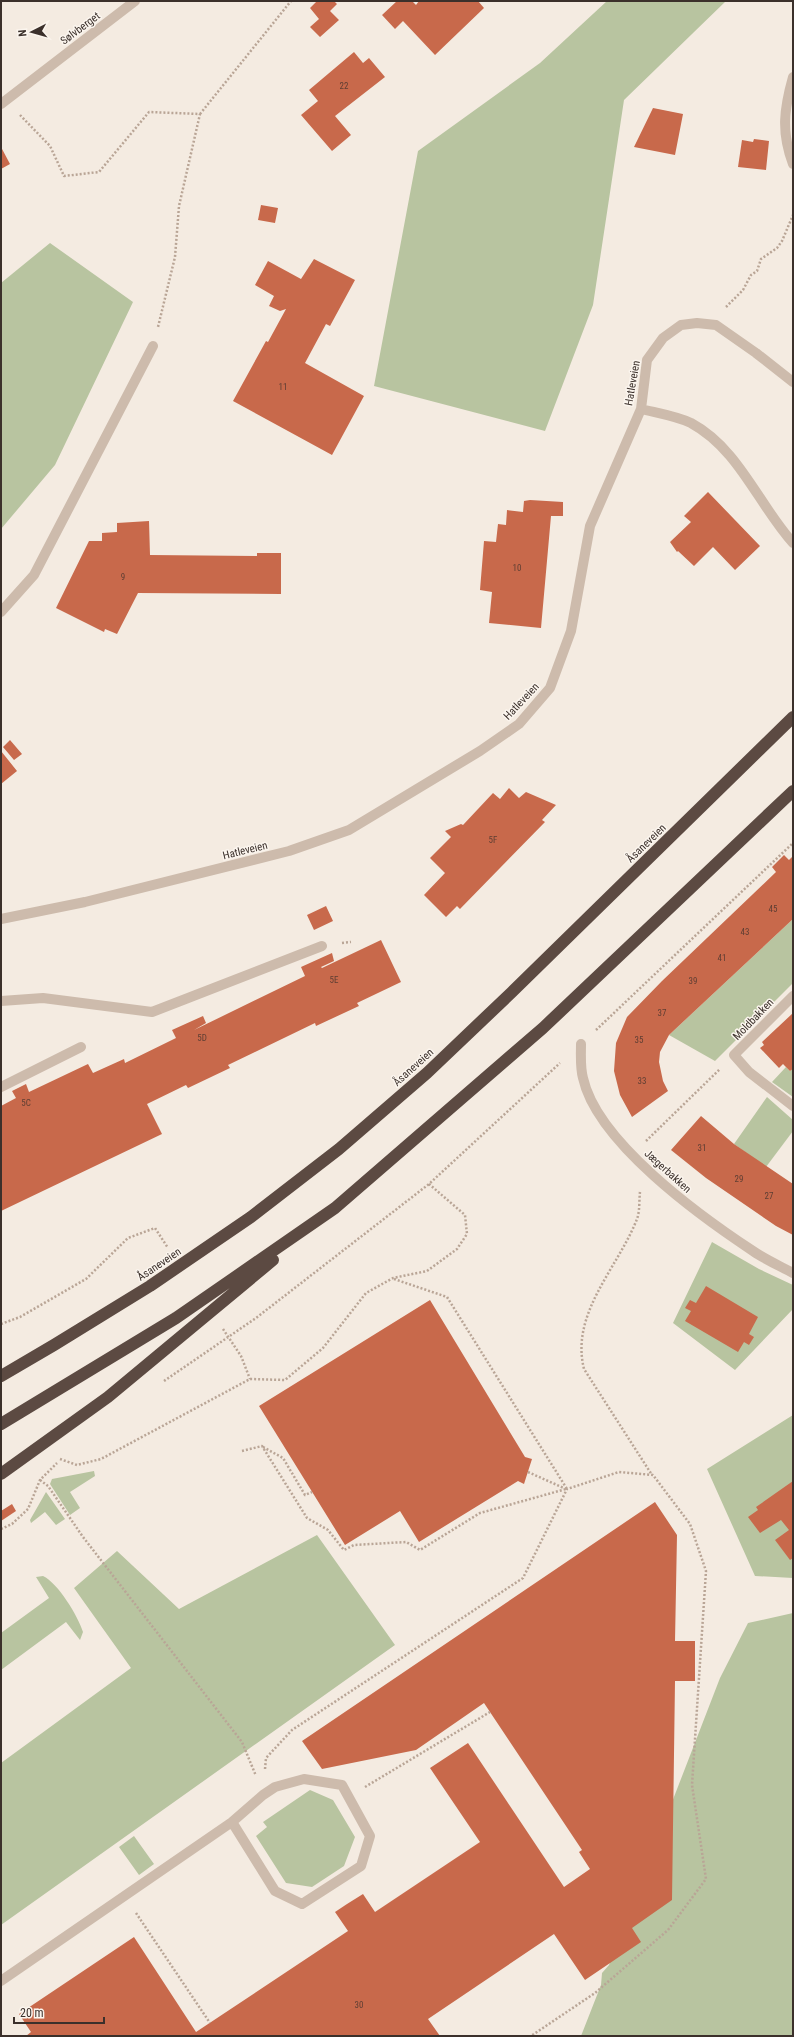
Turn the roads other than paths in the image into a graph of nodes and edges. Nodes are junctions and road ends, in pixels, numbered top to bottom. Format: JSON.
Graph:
{"nodes":[{"id":1,"x":135,"y":1,"type":"edge"},
{"id":2,"x":793,"y":77,"type":"edge"},
{"id":3,"x":4,"y":102,"type":"edge"},
{"id":4,"x":793,"y":164,"type":"edge"},
{"id":5,"x":153,"y":346,"type":"road end"},
{"id":6,"x":793,"y":382,"type":"edge"},
{"id":7,"x":641,"y":409,"type":"junction"},
{"id":8,"x":793,"y":543,"type":"edge"},
{"id":9,"x":1,"y":612,"type":"edge"},
{"id":10,"x":793,"y":717,"type":"edge"},
{"id":11,"x":793,"y":792,"type":"edge"},
{"id":12,"x":1,"y":920,"type":"edge"},
{"id":13,"x":322,"y":946,"type":"dead end"},
{"id":14,"x":793,"y":996,"type":"edge"},
{"id":15,"x":1,"y":1001,"type":"edge"},
{"id":16,"x":581,"y":1044,"type":"road end"},
{"id":17,"x":80,"y":1047,"type":"dead end"},
{"id":18,"x":1,"y":1087,"type":"edge"},
{"id":19,"x":793,"y":1106,"type":"edge"},
{"id":20,"x":335,"y":1208,"type":"junction"},
{"id":21,"x":793,"y":1273,"type":"edge"},
{"id":22,"x":1,"y":1376,"type":"edge"},
{"id":23,"x":1,"y":1424,"type":"edge"},
{"id":24,"x":1,"y":1474,"type":"edge"},
{"id":25,"x":232,"y":1822,"type":"junction"},
{"id":26,"x":1,"y":1981,"type":"edge"}],
"edges":[{"from":1,"to":3,"type":"street","name":"Sølvberget"},
{"from":2,"to":4,"type":"street"},
{"from":5,"to":9,"type":"street"},
{"from":6,"to":7,"type":"street","name":"Hatleveien"},
{"from":7,"to":8,"type":"street"},
{"from":7,"to":12,"type":"street","name":"Hatleveien"},
{"from":10,"to":22,"type":"highway","name":"Åsaneveien"},
{"from":11,"to":20,"type":"highway"},
{"from":13,"to":15,"type":"street"},
{"from":14,"to":19,"type":"street","name":"Moldbakken"},
{"from":16,"to":21,"type":"street","name":"Jægerbakken"},
{"from":17,"to":18,"type":"street"},
{"from":20,"to":23,"type":"highway"},
{"from":20,"to":24,"type":"highway"},
{"from":25,"to":25,"type":"street"},
{"from":25,"to":26,"type":"street"}]}
